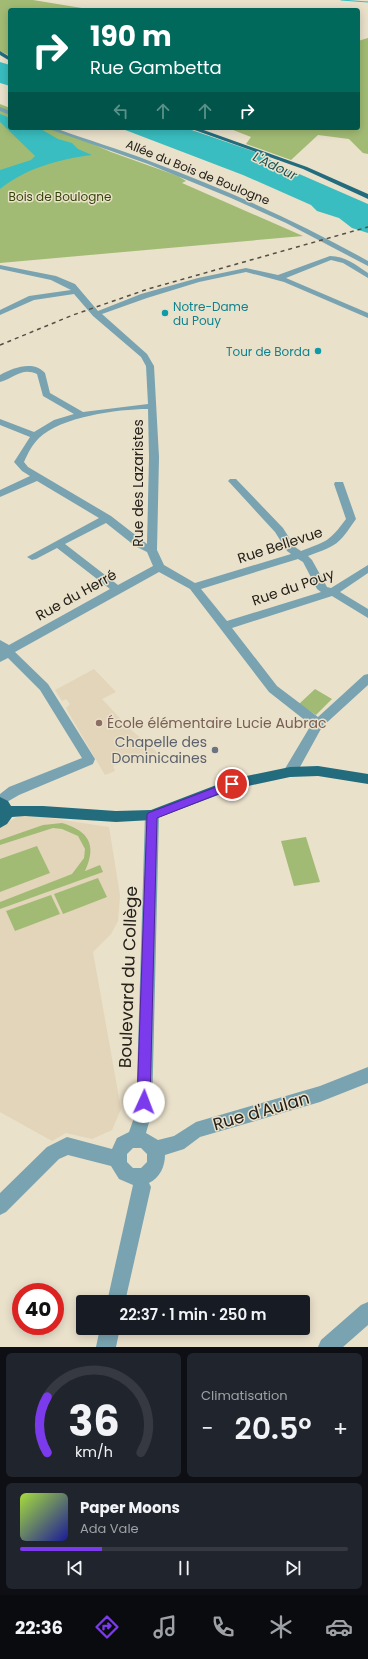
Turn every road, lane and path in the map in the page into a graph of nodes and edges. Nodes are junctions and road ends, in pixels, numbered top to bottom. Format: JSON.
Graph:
{"nodes":[{"id":1,"x":55,"y":130,"type":"edge"},
{"id":2,"x":198,"y":130,"type":"edge"},
{"id":3,"x":368,"y":197,"type":"edge"},
{"id":4,"x":368,"y":264,"type":"edge"},
{"id":5,"x":0,"y":267,"type":"edge"},
{"id":6,"x":368,"y":276,"type":"edge"},
{"id":7,"x":278,"y":278,"type":"junction"},
{"id":8,"x":77,"y":292,"type":"junction"},
{"id":9,"x":0,"y":313,"type":"edge"},
{"id":10,"x":96,"y":314,"type":"junction"},
{"id":11,"x":367,"y":315,"type":"edge"},
{"id":12,"x":0,"y":379,"type":"edge"},
{"id":13,"x":153,"y":407,"type":"junction"},
{"id":14,"x":82,"y":415,"type":"junction"},
{"id":15,"x":0,"y":422,"type":"edge"},
{"id":16,"x":35,"y":436,"type":"junction"},
{"id":17,"x":38,"y":477,"type":"junction"},
{"id":18,"x":233,"y":481,"type":"dead end"},
{"id":19,"x":339,"y":484,"type":"dead end"},
{"id":20,"x":0,"y":494,"type":"edge"},
{"id":21,"x":107,"y":518,"type":"junction"},
{"id":22,"x":58,"y":544,"type":"junction"},
{"id":23,"x":152,"y":550,"type":"junction"},
{"id":24,"x":300,"y":555,"type":"junction"},
{"id":25,"x":32,"y":557,"type":"dead end"},
{"id":26,"x":159,"y":567,"type":"junction"},
{"id":27,"x":368,"y":568,"type":"edge"},
{"id":28,"x":194,"y":587,"type":"junction"},
{"id":29,"x":117,"y":589,"type":"junction"},
{"id":30,"x":331,"y":593,"type":"junction"},
{"id":31,"x":368,"y":614,"type":"edge"},
{"id":32,"x":224,"y":626,"type":"junction"},
{"id":33,"x":0,"y":644,"type":"edge"},
{"id":34,"x":5,"y":655,"type":"edge"},
{"id":35,"x":368,"y":678,"type":"edge"},
{"id":36,"x":318,"y":724,"type":"junction"},
{"id":37,"x":290,"y":772,"type":"junction"},
{"id":38,"x":368,"y":779,"type":"edge"},
{"id":39,"x":2,"y":810,"type":"edge"},
{"id":40,"x":152,"y":815,"type":"junction"},
{"id":41,"x":367,"y":1078,"type":"edge"},
{"id":42,"x":136,"y":1138,"type":"junction"},
{"id":43,"x":155,"y":1149,"type":"junction"},
{"id":44,"x":118,"y":1159,"type":"junction"},
{"id":45,"x":138,"y":1177,"type":"junction"},
{"id":46,"x":1,"y":1204,"type":"edge"},
{"id":47,"x":118,"y":1295,"type":"edge"},
{"id":48,"x":368,"y":1312,"type":"edge"},
{"id":49,"x":109,"y":1335,"type":"edge"},
{"id":50,"x":106,"y":1347,"type":"edge"},
{"id":51,"x":328,"y":1347,"type":"edge"}],
"edges":[{"from":1,"to":4,"type":"street","name":"Allée du Bois de Boulogne"},
{"from":2,"to":3,"type":"main road"},
{"from":5,"to":8,"type":"street"},
{"from":6,"to":7,"type":"street"},
{"from":7,"to":10,"type":"street"},
{"from":7,"to":11,"type":"street"},
{"from":8,"to":9,"type":"street"},
{"from":8,"to":10,"type":"street"},
{"from":10,"to":13,"type":"street","name":"Rue des Lazaristes"},
{"from":12,"to":14,"type":"street"},
{"from":13,"to":14,"type":"street"},
{"from":13,"to":23,"type":"street","name":"Rue des Lazaristes"},
{"from":14,"to":16,"type":"street"},
{"from":15,"to":16,"type":"street"},
{"from":16,"to":17,"type":"street"},
{"from":17,"to":20,"type":"street"},
{"from":17,"to":21,"type":"street"},
{"from":18,"to":24,"type":"street"},
{"from":19,"to":24,"type":"street","name":"Rue Bellevue"},
{"from":21,"to":22,"type":"street"},
{"from":21,"to":23,"type":"street"},
{"from":22,"to":25,"type":"street"},
{"from":22,"to":29,"type":"street"},
{"from":23,"to":26,"type":"street","name":"Rue des Lazaristes"},
{"from":24,"to":28,"type":"street","name":"Rue Bellevue"},
{"from":24,"to":30,"type":"street"},
{"from":26,"to":28,"type":"street"},
{"from":26,"to":29,"type":"street","name":"Rue du Herré"},
{"from":27,"to":30,"type":"street","name":"Rue du Pouy"},
{"from":28,"to":32,"type":"street"},
{"from":29,"to":34,"type":"street","name":"Rue du Herré"},
{"from":30,"to":31,"type":"street"},
{"from":30,"to":32,"type":"street","name":"Rue du Pouy"},
{"from":32,"to":36,"type":"street"},
{"from":33,"to":34,"type":"street"},
{"from":34,"to":39,"type":"street"},
{"from":35,"to":36,"type":"street"},
{"from":36,"to":37,"type":"street"},
{"from":37,"to":38,"type":"main road"},
{"from":37,"to":40,"type":"main road"},
{"from":39,"to":40,"type":"main road"},
{"from":40,"to":42,"type":"street","name":"Boulevard du Collège"},
{"from":41,"to":43,"type":"street","name":"Rue d'Aulan"},
{"from":42,"to":43,"type":"street"},
{"from":42,"to":44,"type":"street"},
{"from":43,"to":45,"type":"street"},
{"from":44,"to":45,"type":"street"},
{"from":44,"to":46,"type":"street"},
{"from":45,"to":47,"type":"street"},
{"from":48,"to":51,"type":"street"},
{"from":49,"to":50,"type":"street"}]}
